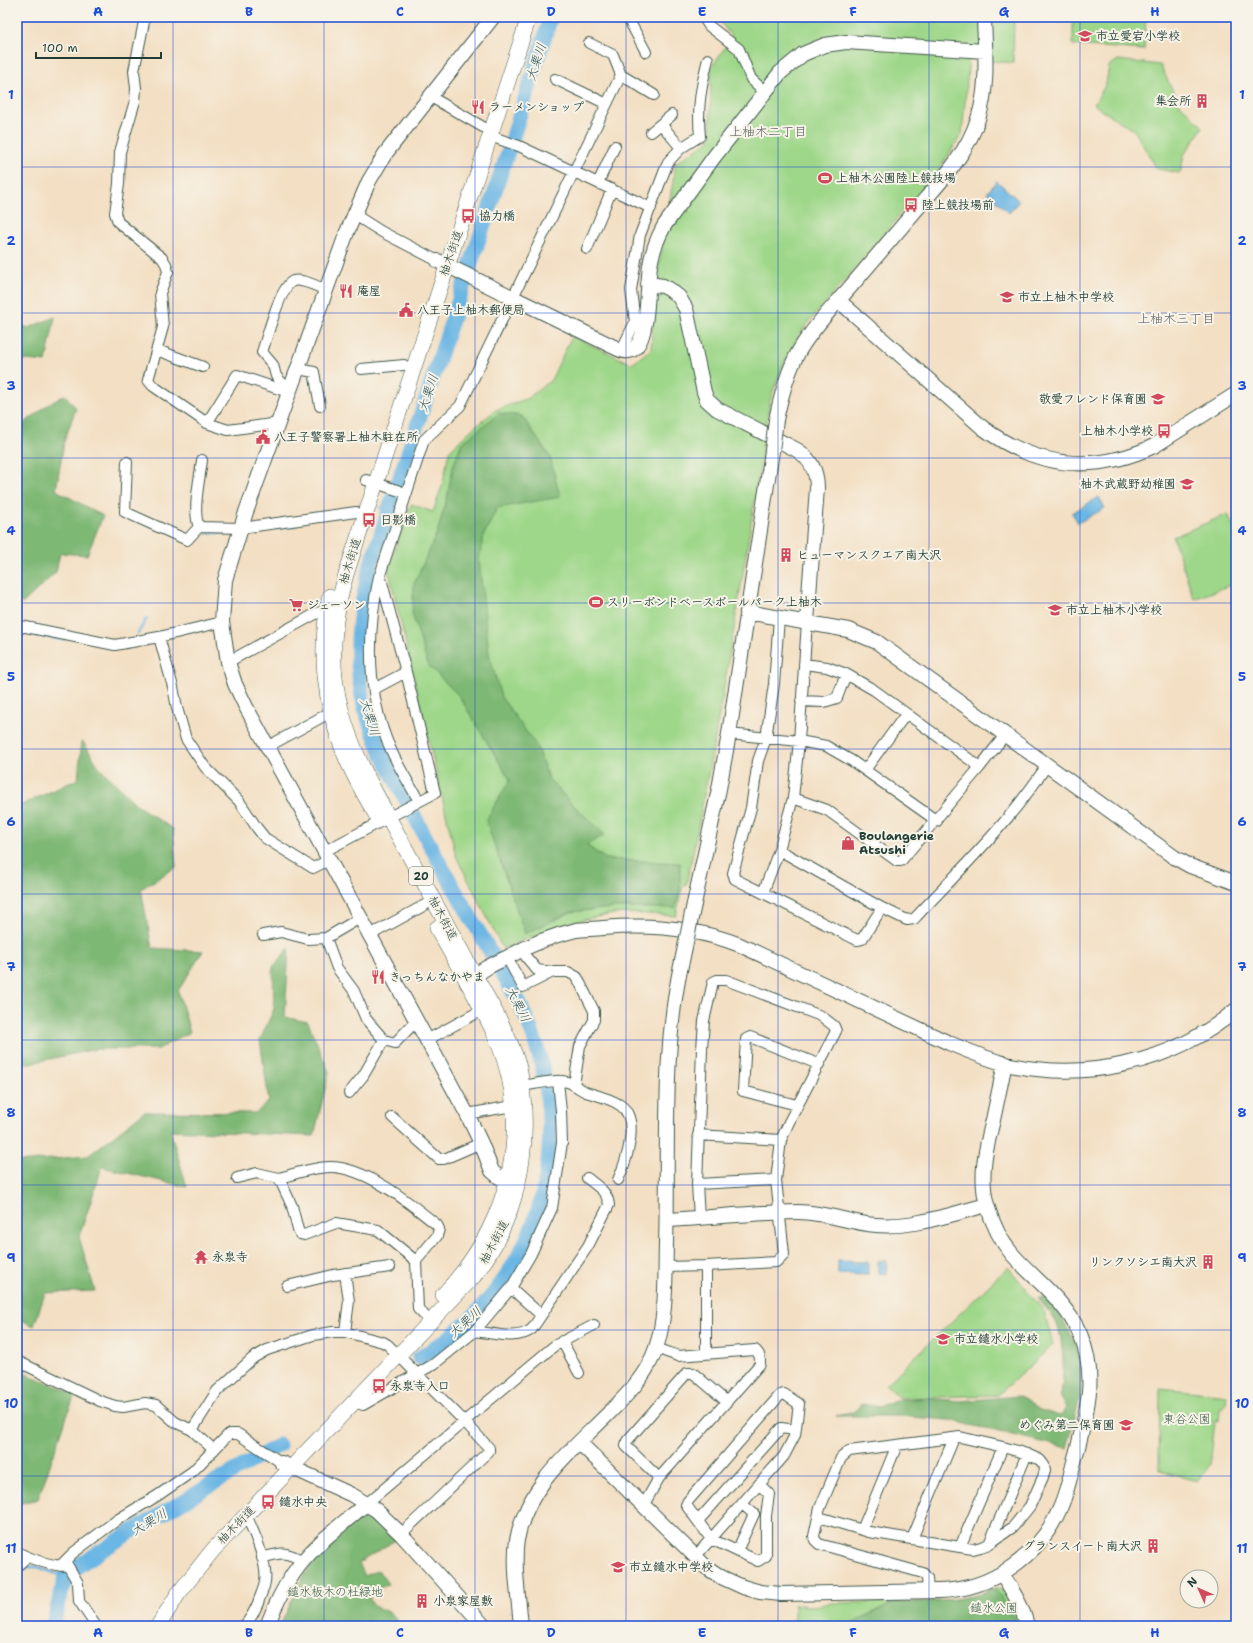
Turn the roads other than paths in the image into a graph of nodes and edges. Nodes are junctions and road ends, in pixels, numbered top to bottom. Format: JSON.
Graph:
{"nodes":[{"id":1,"x":145,"y":17,"type":"edge"},
{"id":2,"x":493,"y":17,"type":"edge"},
{"id":3,"x":519,"y":17,"type":"edge"},
{"id":4,"x":529,"y":17,"type":"edge"},
{"id":5,"x":630,"y":17,"type":"edge"},
{"id":6,"x":703,"y":17,"type":"edge"},
{"id":7,"x":984,"y":17,"type":"edge"},
{"id":8,"x":589,"y":43,"type":"dead end"},
{"id":9,"x":985,"y":50,"type":"junction"},
{"id":10,"x":646,"y":52,"type":"dead end"},
{"id":11,"x":708,"y":59,"type":"dead end"},
{"id":12,"x":621,"y":75,"type":"junction"},
{"id":13,"x":555,"y":79,"type":"dead end"},
{"id":14,"x":764,"y":91,"type":"junction"},
{"id":15,"x":654,"y":95,"type":"dead end"},
{"id":16,"x":431,"y":97,"type":"junction"},
{"id":17,"x":607,"y":104,"type":"junction"},
{"id":18,"x":672,"y":115,"type":"dead end"},
{"id":19,"x":661,"y":124,"type":"junction"},
{"id":20,"x":652,"y":132,"type":"dead end"},
{"id":21,"x":492,"y":134,"type":"junction"},
{"id":22,"x":616,"y":146,"type":"dead end"},
{"id":23,"x":680,"y":148,"type":"junction"},
{"id":24,"x":574,"y":171,"type":"junction"},
{"id":25,"x":598,"y":182,"type":"junction"},
{"id":26,"x":612,"y":189,"type":"junction"},
{"id":27,"x":651,"y":208,"type":"junction"},
{"id":28,"x":355,"y":215,"type":"junction"},
{"id":29,"x":587,"y":249,"type":"dead end"},
{"id":30,"x":448,"y":266,"type":"junction"},
{"id":31,"x":648,"y":284,"type":"junction"},
{"id":32,"x":326,"y":290,"type":"junction"},
{"id":33,"x":512,"y":298,"type":"junction"},
{"id":34,"x":838,"y":300,"type":"junction"},
{"id":35,"x":158,"y":350,"type":"junction"},
{"id":36,"x":621,"y":351,"type":"junction"},
{"id":37,"x":404,"y":365,"type":"junction"},
{"id":38,"x":203,"y":367,"type":"dead end"},
{"id":39,"x":298,"y":369,"type":"junction"},
{"id":40,"x":361,"y":369,"type":"dead end"},
{"id":41,"x":290,"y":392,"type":"junction"},
{"id":42,"x":1236,"y":394,"type":"edge"},
{"id":43,"x":320,"y":406,"type":"dead end"},
{"id":44,"x":279,"y":422,"type":"junction"},
{"id":45,"x":207,"y":423,"type":"junction"},
{"id":46,"x":202,"y":460,"type":"dead end"},
{"id":47,"x":127,"y":462,"type":"dead end"},
{"id":48,"x":376,"y":483,"type":"junction"},
{"id":49,"x":406,"y":493,"type":"junction"},
{"id":50,"x":356,"y":512,"type":"junction"},
{"id":51,"x":199,"y":526,"type":"junction"},
{"id":52,"x":241,"y":528,"type":"junction"},
{"id":53,"x":380,"y":575,"type":"junction"},
{"id":54,"x":326,"y":611,"type":"junction"},
{"id":55,"x":747,"y":612,"type":"junction"},
{"id":56,"x":779,"y":618,"type":"junction"},
{"id":57,"x":222,"y":622,"type":"junction"},
{"id":58,"x":807,"y":622,"type":"junction"},
{"id":59,"x":17,"y":632,"type":"edge"},
{"id":60,"x":159,"y":637,"type":"junction"},
{"id":61,"x":228,"y":662,"type":"junction"},
{"id":62,"x":804,"y":664,"type":"junction"},
{"id":63,"x":406,"y":672,"type":"junction"},
{"id":64,"x":846,"y":674,"type":"junction"},
{"id":65,"x":374,"y":689,"type":"junction"},
{"id":66,"x":801,"y":701,"type":"junction"},
{"id":67,"x":331,"y":712,"type":"junction"},
{"id":68,"x":906,"y":714,"type":"junction"},
{"id":69,"x":729,"y":734,"type":"junction"},
{"id":70,"x":1005,"y":735,"type":"junction"},
{"id":71,"x":766,"y":738,"type":"junction"},
{"id":72,"x":799,"y":741,"type":"junction"},
{"id":73,"x":267,"y":747,"type":"junction"},
{"id":74,"x":1046,"y":765,"type":"junction"},
{"id":75,"x":980,"y":767,"type":"junction"},
{"id":76,"x":865,"y":770,"type":"junction"},
{"id":77,"x":793,"y":798,"type":"junction"},
{"id":78,"x":418,"y":802,"type":"junction"},
{"id":79,"x":390,"y":817,"type":"junction"},
{"id":80,"x":937,"y":821,"type":"junction"},
{"id":81,"x":779,"y":850,"type":"junction"},
{"id":82,"x":327,"y":856,"type":"junction"},
{"id":83,"x":1236,"y":883,"type":"edge"},
{"id":84,"x":763,"y":893,"type":"junction"},
{"id":85,"x":425,"y":905,"type":"junction"},
{"id":86,"x":882,"y":908,"type":"junction"},
{"id":87,"x":360,"y":918,"type":"junction"},
{"id":88,"x":602,"y":928,"type":"junction"},
{"id":89,"x":263,"y":934,"type":"dead end"},
{"id":90,"x":370,"y":935,"type":"junction"},
{"id":91,"x":326,"y":938,"type":"junction"},
{"id":92,"x":526,"y":957,"type":"junction"},
{"id":93,"x":507,"y":964,"type":"junction"},
{"id":94,"x":553,"y":972,"type":"junction"},
{"id":95,"x":473,"y":980,"type":"junction"},
{"id":96,"x":482,"y":1010,"type":"junction"},
{"id":97,"x":1236,"y":1010,"type":"edge"},
{"id":98,"x":416,"y":1021,"type":"junction"},
{"id":99,"x":384,"y":1040,"type":"junction"},
{"id":100,"x":427,"y":1040,"type":"junction"},
{"id":101,"x":1005,"y":1063,"type":"junction"},
{"id":102,"x":818,"y":1064,"type":"junction"},
{"id":103,"x":556,"y":1081,"type":"junction"},
{"id":104,"x":574,"y":1085,"type":"junction"},
{"id":105,"x":529,"y":1086,"type":"junction"},
{"id":106,"x":349,"y":1093,"type":"dead end"},
{"id":107,"x":797,"y":1105,"type":"junction"},
{"id":108,"x":513,"y":1106,"type":"junction"},
{"id":109,"x":467,"y":1114,"type":"junction"},
{"id":110,"x":392,"y":1117,"type":"dead end"},
{"id":111,"x":698,"y":1135,"type":"junction"},
{"id":112,"x":781,"y":1140,"type":"junction"},
{"id":113,"x":481,"y":1143,"type":"junction"},
{"id":114,"x":237,"y":1178,"type":"dead end"},
{"id":115,"x":279,"y":1178,"type":"junction"},
{"id":116,"x":587,"y":1178,"type":"dead end"},
{"id":117,"x":618,"y":1180,"type":"dead end"},
{"id":118,"x":776,"y":1180,"type":"junction"},
{"id":119,"x":514,"y":1182,"type":"junction"},
{"id":120,"x":697,"y":1184,"type":"junction"},
{"id":121,"x":987,"y":1205,"type":"junction"},
{"id":122,"x":780,"y":1213,"type":"junction"},
{"id":123,"x":699,"y":1218,"type":"junction"},
{"id":124,"x":667,"y":1220,"type":"junction"},
{"id":125,"x":416,"y":1261,"type":"junction"},
{"id":126,"x":706,"y":1266,"type":"junction"},
{"id":127,"x":390,"y":1267,"type":"dead end"},
{"id":128,"x":665,"y":1267,"type":"junction"},
{"id":129,"x":345,"y":1273,"type":"junction"},
{"id":130,"x":287,"y":1286,"type":"dead end"},
{"id":131,"x":511,"y":1288,"type":"junction"},
{"id":132,"x":424,"y":1315,"type":"junction"},
{"id":133,"x":541,"y":1315,"type":"junction"},
{"id":134,"x":594,"y":1324,"type":"dead end"},
{"id":135,"x":475,"y":1331,"type":"junction"},
{"id":136,"x":345,"y":1332,"type":"junction"},
{"id":137,"x":562,"y":1341,"type":"junction"},
{"id":138,"x":656,"y":1348,"type":"junction"},
{"id":139,"x":706,"y":1353,"type":"junction"},
{"id":140,"x":398,"y":1355,"type":"junction"},
{"id":141,"x":17,"y":1361,"type":"edge"},
{"id":142,"x":416,"y":1372,"type":"junction"},
{"id":143,"x":579,"y":1373,"type":"dead end"},
{"id":144,"x":355,"y":1402,"type":"junction"},
{"id":145,"x":727,"y":1402,"type":"junction"},
{"id":146,"x":465,"y":1422,"type":"junction"},
{"id":147,"x":192,"y":1430,"type":"junction"},
{"id":148,"x":795,"y":1430,"type":"junction"},
{"id":149,"x":954,"y":1438,"type":"junction"},
{"id":150,"x":580,"y":1442,"type":"junction"},
{"id":151,"x":897,"y":1446,"type":"junction"},
{"id":152,"x":1003,"y":1447,"type":"junction"},
{"id":153,"x":214,"y":1450,"type":"junction"},
{"id":154,"x":1027,"y":1454,"type":"junction"},
{"id":155,"x":282,"y":1463,"type":"junction"},
{"id":156,"x":659,"y":1478,"type":"junction"},
{"id":157,"x":759,"y":1484,"type":"junction"},
{"id":158,"x":366,"y":1504,"type":"junction"},
{"id":159,"x":742,"y":1504,"type":"junction"},
{"id":160,"x":643,"y":1506,"type":"junction"},
{"id":161,"x":246,"y":1515,"type":"junction"},
{"id":162,"x":818,"y":1517,"type":"junction"},
{"id":163,"x":698,"y":1521,"type":"junction"},
{"id":164,"x":862,"y":1530,"type":"junction"},
{"id":165,"x":401,"y":1534,"type":"junction"},
{"id":166,"x":711,"y":1539,"type":"junction"},
{"id":167,"x":912,"y":1539,"type":"junction"},
{"id":168,"x":989,"y":1544,"type":"junction"},
{"id":169,"x":960,"y":1547,"type":"junction"},
{"id":170,"x":737,"y":1551,"type":"junction"},
{"id":171,"x":17,"y":1552,"type":"edge"},
{"id":172,"x":27,"y":1557,"type":"junction"},
{"id":173,"x":262,"y":1558,"type":"junction"},
{"id":174,"x":695,"y":1558,"type":"junction"},
{"id":175,"x":303,"y":1561,"type":"junction"},
{"id":176,"x":17,"y":1566,"type":"edge"},
{"id":177,"x":64,"y":1566,"type":"junction"},
{"id":178,"x":1002,"y":1574,"type":"junction"},
{"id":179,"x":928,"y":1591,"type":"junction"},
{"id":180,"x":96,"y":1626,"type":"edge"},
{"id":181,"x":147,"y":1626,"type":"edge"},
{"id":182,"x":158,"y":1626,"type":"edge"},
{"id":183,"x":244,"y":1626,"type":"edge"},
{"id":184,"x":267,"y":1626,"type":"edge"},
{"id":185,"x":484,"y":1626,"type":"edge"},
{"id":186,"x":521,"y":1626,"type":"edge"},
{"id":187,"x":1027,"y":1626,"type":"edge"}],
"edges":[{"from":1,"to":35,"type":"street"},
{"from":2,"to":16,"type":"street"},
{"from":3,"to":21,"type":"main road","name":"柚木街道","number":"20"},
{"from":4,"to":21,"type":"main road","name":"柚木街道","number":"20"},
{"from":5,"to":10,"type":"street"},
{"from":6,"to":14,"type":"street"},
{"from":7,"to":9,"type":"street"},
{"from":8,"to":12,"type":"street"},
{"from":9,"to":14,"type":"street"},
{"from":9,"to":34,"type":"street"},
{"from":11,"to":23,"type":"street"},
{"from":12,"to":15,"type":"street"},
{"from":12,"to":17,"type":"street"},
{"from":13,"to":17,"type":"street"},
{"from":14,"to":31,"type":"street"},
{"from":16,"to":21,"type":"street"},
{"from":16,"to":28,"type":"street"},
{"from":17,"to":24,"type":"street"},
{"from":18,"to":19,"type":"street"},
{"from":19,"to":20,"type":"street"},
{"from":19,"to":23,"type":"street"},
{"from":21,"to":24,"type":"street"},
{"from":21,"to":30,"type":"main road","name":"柚木街道","number":"20"},
{"from":22,"to":25,"type":"street"},
{"from":23,"to":27,"type":"street"},
{"from":24,"to":25,"type":"street"},
{"from":24,"to":33,"type":"street"},
{"from":25,"to":26,"type":"street"},
{"from":26,"to":27,"type":"street"},
{"from":26,"to":29,"type":"street"},
{"from":27,"to":36,"type":"street"},
{"from":28,"to":30,"type":"street"},
{"from":28,"to":32,"type":"street"},
{"from":30,"to":33,"type":"street"},
{"from":30,"to":37,"type":"main road","name":"柚木街道","number":"20"},
{"from":30,"to":48,"type":"main road","name":"柚木街道","number":"20"},
{"from":31,"to":36,"type":"street"},
{"from":31,"to":58,"type":"street"},
{"from":32,"to":39,"type":"street"},
{"from":32,"to":41,"type":"street"},
{"from":33,"to":36,"type":"street"},
{"from":33,"to":49,"type":"street"},
{"from":34,"to":42,"type":"street"},
{"from":34,"to":55,"type":"street","bridge":true},
{"from":35,"to":38,"type":"street"},
{"from":35,"to":45,"type":"street"},
{"from":37,"to":40,"type":"street"},
{"from":37,"to":48,"type":"main road","name":"柚木街道","number":"20"},
{"from":39,"to":41,"type":"street"},
{"from":39,"to":43,"type":"street"},
{"from":41,"to":44,"type":"street"},
{"from":41,"to":45,"type":"street"},
{"from":44,"to":45,"type":"street"},
{"from":44,"to":52,"type":"street"},
{"from":46,"to":51,"type":"street"},
{"from":47,"to":51,"type":"street"},
{"from":48,"to":49,"type":"street"},
{"from":48,"to":50,"type":"main road","name":"柚木街道","number":"20"},
{"from":48,"to":79,"type":"main road","name":"柚木街道","number":"20"},
{"from":49,"to":53,"type":"street"},
{"from":50,"to":52,"type":"street"},
{"from":50,"to":54,"type":"main road","name":"柚木街道","number":"20"},
{"from":51,"to":52,"type":"street"},
{"from":52,"to":57,"type":"street"},
{"from":53,"to":63,"type":"street"},
{"from":53,"to":65,"type":"street"},
{"from":54,"to":61,"type":"street"},
{"from":54,"to":67,"type":"main road","name":"柚木街道","number":"20"},
{"from":55,"to":56,"type":"street"},
{"from":55,"to":69,"type":"street"},
{"from":56,"to":58,"type":"street"},
{"from":56,"to":71,"type":"street"},
{"from":57,"to":60,"type":"street"},
{"from":57,"to":61,"type":"street"},
{"from":58,"to":62,"type":"street"},
{"from":58,"to":70,"type":"street"},
{"from":59,"to":60,"type":"street"},
{"from":60,"to":82,"type":"street"},
{"from":61,"to":73,"type":"street"},
{"from":62,"to":64,"type":"street"},
{"from":62,"to":66,"type":"street"},
{"from":63,"to":65,"type":"street"},
{"from":63,"to":78,"type":"street"},
{"from":64,"to":66,"type":"street"},
{"from":64,"to":68,"type":"street"},
{"from":65,"to":78,"type":"street"},
{"from":66,"to":72,"type":"street"},
{"from":67,"to":73,"type":"street"},
{"from":67,"to":79,"type":"main road","name":"柚木街道","number":"20"},
{"from":68,"to":75,"type":"street"},
{"from":68,"to":76,"type":"street"},
{"from":69,"to":71,"type":"street"},
{"from":69,"to":124,"type":"street","bridge":true},
{"from":70,"to":74,"type":"street"},
{"from":70,"to":75,"type":"street"},
{"from":71,"to":72,"type":"street"},
{"from":71,"to":84,"type":"street"},
{"from":72,"to":76,"type":"street"},
{"from":72,"to":77,"type":"street"},
{"from":73,"to":82,"type":"street"},
{"from":74,"to":83,"type":"street"},
{"from":74,"to":86,"type":"street"},
{"from":75,"to":80,"type":"street"},
{"from":76,"to":80,"type":"street"},
{"from":77,"to":80,"type":"street"},
{"from":77,"to":81,"type":"street"},
{"from":78,"to":79,"type":"street"},
{"from":79,"to":82,"type":"street"},
{"from":79,"to":85,"type":"main road","name":"柚木街道","number":"20"},
{"from":79,"to":95,"type":"main road","name":"柚木街道","number":"20"},
{"from":81,"to":84,"type":"street"},
{"from":81,"to":86,"type":"street"},
{"from":82,"to":87,"type":"street"},
{"from":84,"to":86,"type":"street"},
{"from":85,"to":90,"type":"street"},
{"from":85,"to":95,"type":"main road","name":"柚木街道","number":"20"},
{"from":87,"to":90,"type":"street"},
{"from":87,"to":91,"type":"street"},
{"from":88,"to":92,"type":"street"},
{"from":88,"to":93,"type":"street"},
{"from":88,"to":101,"type":"street"},
{"from":89,"to":91,"type":"street"},
{"from":90,"to":98,"type":"street"},
{"from":91,"to":99,"type":"street"},
{"from":92,"to":93,"type":"street"},
{"from":92,"to":94,"type":"street"},
{"from":93,"to":94,"type":"street"},
{"from":93,"to":95,"type":"street"},
{"from":94,"to":104,"type":"street"},
{"from":95,"to":96,"type":"main road","name":"柚木街道","number":"20"},
{"from":95,"to":105,"type":"main road","name":"柚木街道","number":"20"},
{"from":96,"to":100,"type":"street"},
{"from":96,"to":108,"type":"main road","name":"柚木街道","number":"20"},
{"from":97,"to":101,"type":"street"},
{"from":98,"to":99,"type":"street"},
{"from":98,"to":100,"type":"street"},
{"from":99,"to":106,"type":"street"},
{"from":100,"to":109,"type":"street"},
{"from":101,"to":121,"type":"street"},
{"from":102,"to":107,"type":"street"},
{"from":102,"to":107,"type":"street"},
{"from":102,"to":111,"type":"street"},
{"from":103,"to":104,"type":"street"},
{"from":103,"to":105,"type":"street"},
{"from":103,"to":131,"type":"street"},
{"from":104,"to":117,"type":"street"},
{"from":105,"to":119,"type":"main road","name":"柚木街道","number":"20"},
{"from":107,"to":112,"type":"street"},
{"from":108,"to":109,"type":"street"},
{"from":108,"to":119,"type":"main road","name":"柚木街道","number":"20"},
{"from":109,"to":113,"type":"street"},
{"from":110,"to":113,"type":"street"},
{"from":111,"to":112,"type":"street"},
{"from":111,"to":120,"type":"street"},
{"from":112,"to":118,"type":"street"},
{"from":113,"to":119,"type":"street"},
{"from":114,"to":115,"type":"street"},
{"from":115,"to":125,"type":"street"},
{"from":115,"to":125,"type":"street"},
{"from":116,"to":133,"type":"street"},
{"from":118,"to":120,"type":"street"},
{"from":118,"to":122,"type":"street"},
{"from":119,"to":132,"type":"main road","name":"柚木街道","number":"20"},
{"from":119,"to":140,"type":"main road","name":"柚木街道","number":"20"},
{"from":120,"to":123,"type":"street"},
{"from":121,"to":122,"type":"street"},
{"from":121,"to":178,"type":"street"},
{"from":122,"to":123,"type":"street"},
{"from":122,"to":126,"type":"street"},
{"from":123,"to":124,"type":"street"},
{"from":124,"to":128,"type":"street"},
{"from":125,"to":132,"type":"street"},
{"from":126,"to":128,"type":"street"},
{"from":126,"to":139,"type":"street"},
{"from":127,"to":129,"type":"street"},
{"from":128,"to":138,"type":"street"},
{"from":129,"to":130,"type":"street"},
{"from":129,"to":136,"type":"street"},
{"from":131,"to":133,"type":"street"},
{"from":131,"to":135,"type":"street"},
{"from":132,"to":140,"type":"main road","name":"柚木街道","number":"20"},
{"from":133,"to":135,"type":"street"},
{"from":134,"to":137,"type":"street"},
{"from":135,"to":142,"type":"street"},
{"from":136,"to":140,"type":"street"},
{"from":136,"to":147,"type":"street"},
{"from":137,"to":143,"type":"street"},
{"from":137,"to":146,"type":"street"},
{"from":138,"to":139,"type":"street"},
{"from":138,"to":150,"type":"street"},
{"from":139,"to":145,"type":"street"},
{"from":140,"to":142,"type":"street"},
{"from":140,"to":144,"type":"main road","name":"柚木街道","number":"20"},
{"from":140,"to":155,"type":"main road","name":"柚木街道","number":"20"},
{"from":141,"to":147,"type":"street"},
{"from":142,"to":144,"type":"street"},
{"from":142,"to":146,"type":"street"},
{"from":144,"to":155,"type":"main road","name":"柚木街道","number":"20"},
{"from":145,"to":156,"type":"street"},
{"from":145,"to":156,"type":"street"},
{"from":146,"to":158,"type":"street"},
{"from":146,"to":165,"type":"street"},
{"from":147,"to":153,"type":"street"},
{"from":148,"to":157,"type":"street"},
{"from":148,"to":163,"type":"street"},
{"from":148,"to":163,"type":"street"},
{"from":149,"to":151,"type":"street"},
{"from":149,"to":152,"type":"street"},
{"from":149,"to":167,"type":"street"},
{"from":150,"to":160,"type":"street"},
{"from":150,"to":186,"type":"street"},
{"from":151,"to":162,"type":"street"},
{"from":151,"to":164,"type":"street"},
{"from":152,"to":154,"type":"street"},
{"from":152,"to":169,"type":"street"},
{"from":153,"to":155,"type":"street"},
{"from":153,"to":177,"type":"street"},
{"from":154,"to":168,"type":"street"},
{"from":154,"to":168,"type":"street"},
{"from":155,"to":158,"type":"street"},
{"from":155,"to":161,"type":"main road","name":"柚木街道","number":"20"},
{"from":155,"to":181,"type":"main road","name":"柚木街道","number":"20"},
{"from":156,"to":160,"type":"street"},
{"from":157,"to":159,"type":"street"},
{"from":157,"to":170,"type":"street"},
{"from":158,"to":165,"type":"street"},
{"from":158,"to":175,"type":"street"},
{"from":159,"to":166,"type":"street"},
{"from":159,"to":170,"type":"street"},
{"from":160,"to":174,"type":"street"},
{"from":161,"to":173,"type":"street"},
{"from":161,"to":182,"type":"main road","name":"柚木街道","number":"20"},
{"from":162,"to":164,"type":"street"},
{"from":162,"to":179,"type":"street"},
{"from":163,"to":166,"type":"street"},
{"from":164,"to":167,"type":"street"},
{"from":165,"to":185,"type":"street"},
{"from":166,"to":170,"type":"street"},
{"from":166,"to":174,"type":"street"},
{"from":167,"to":169,"type":"street"},
{"from":168,"to":169,"type":"street"},
{"from":171,"to":172,"type":"street"},
{"from":172,"to":176,"type":"street"},
{"from":172,"to":177,"type":"street"},
{"from":173,"to":175,"type":"street"},
{"from":173,"to":183,"type":"street"},
{"from":174,"to":179,"type":"street"},
{"from":175,"to":184,"type":"street"},
{"from":177,"to":180,"type":"street"},
{"from":178,"to":179,"type":"street"},
{"from":178,"to":187,"type":"street"}]}
